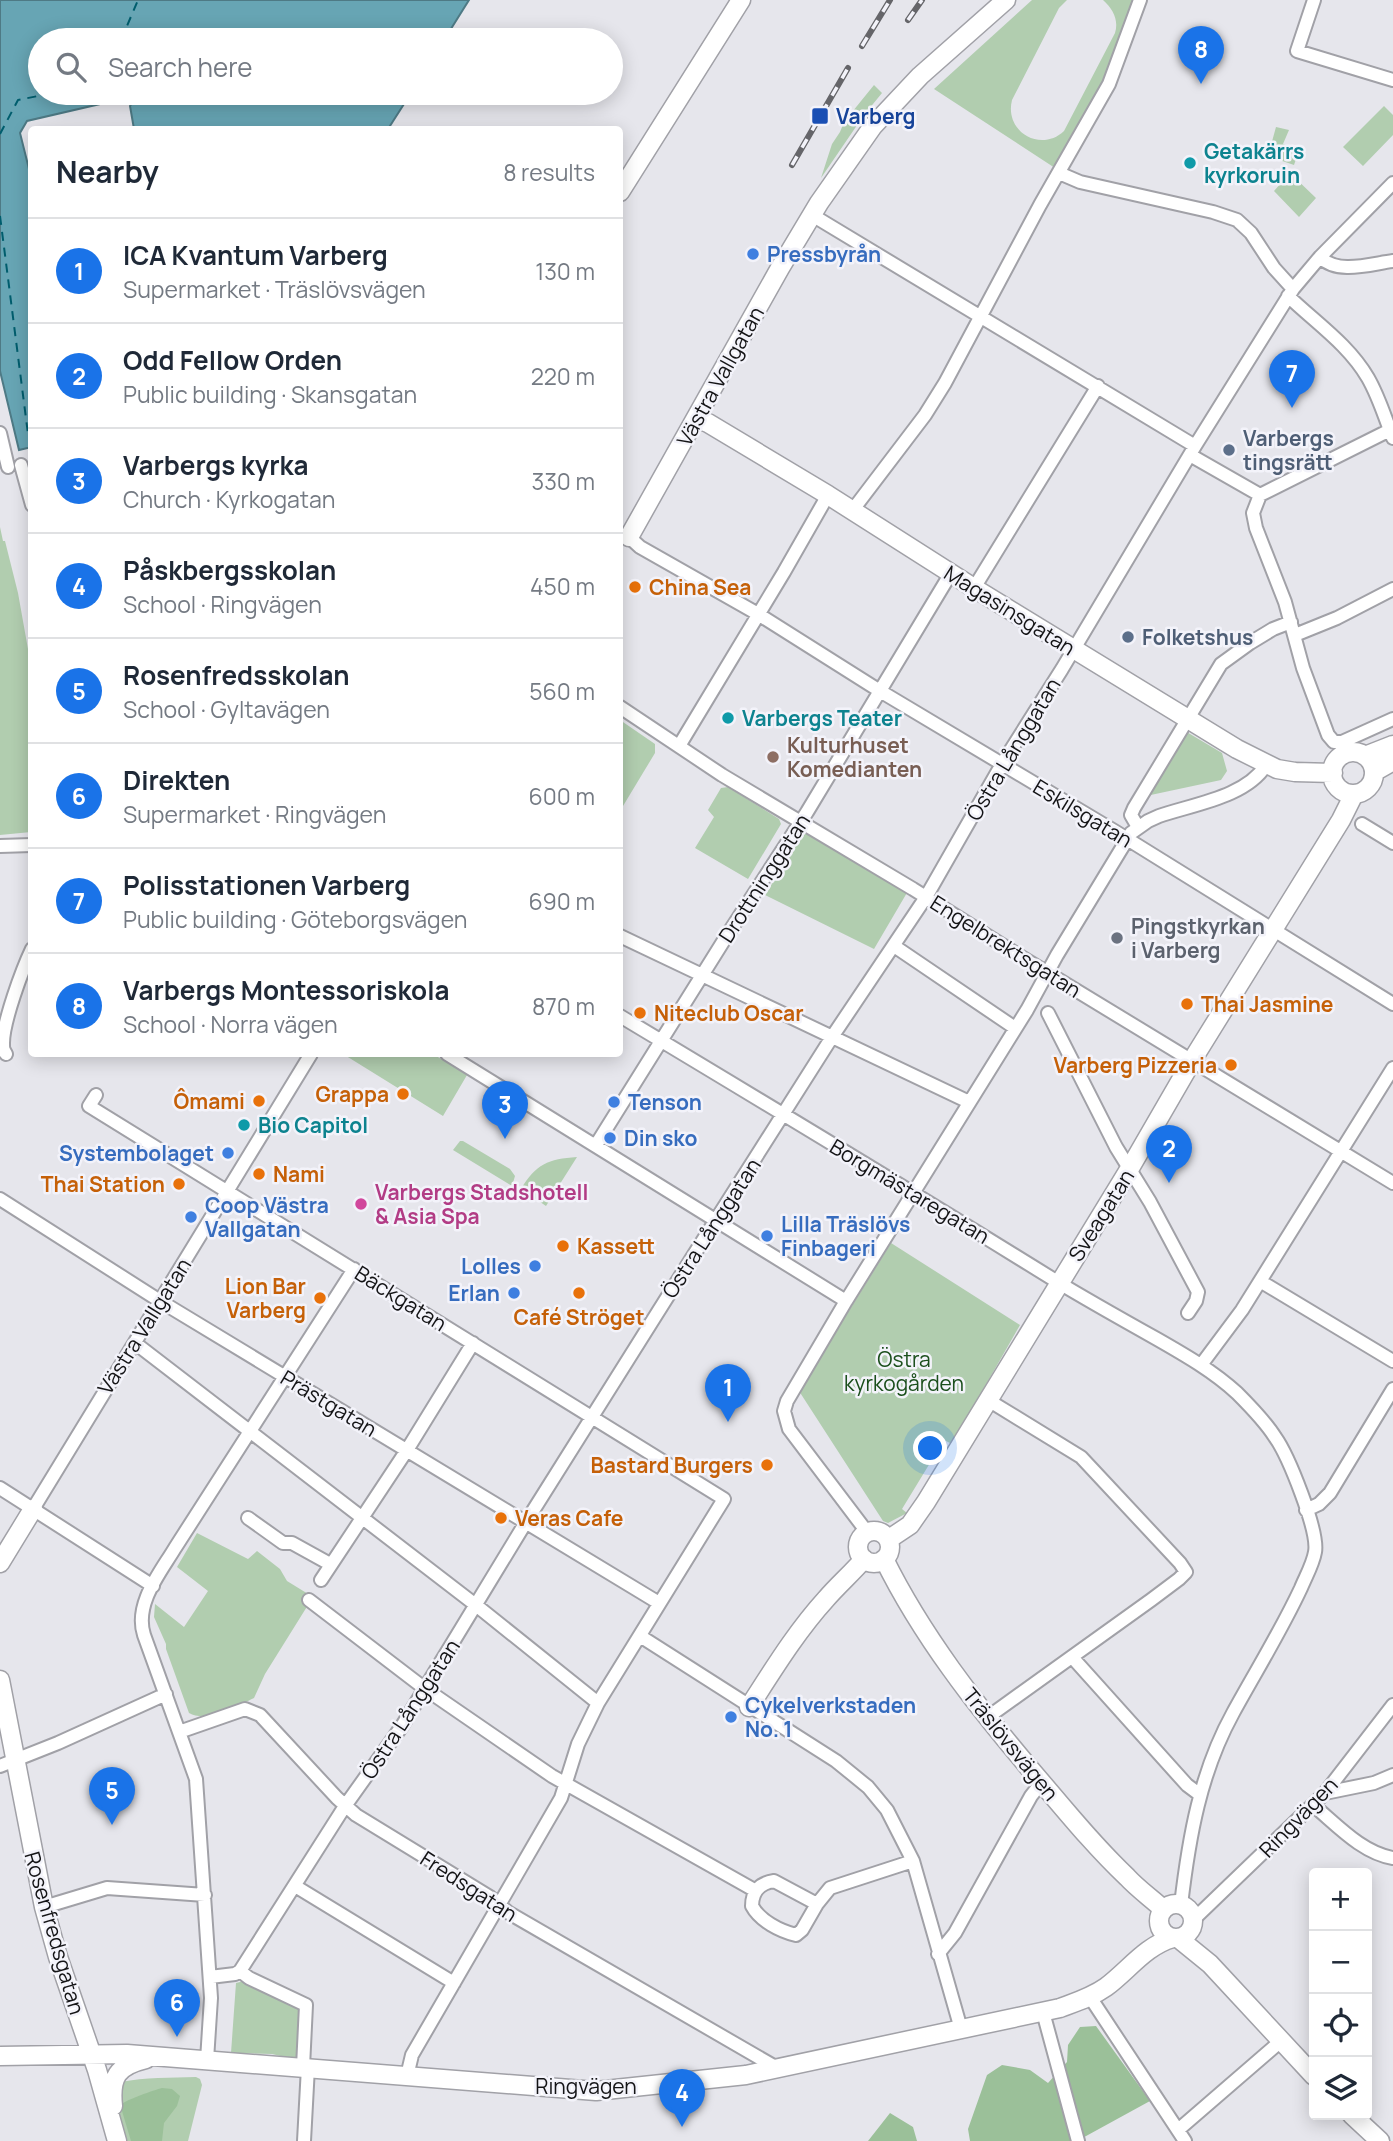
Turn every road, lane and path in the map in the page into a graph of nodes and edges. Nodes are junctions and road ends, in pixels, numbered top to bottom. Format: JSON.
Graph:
{"nodes":[{"id":1,"x":741,"y":0,"type":"edge"},
{"id":2,"x":1006,"y":0,"type":"edge"},
{"id":3,"x":1140,"y":0,"type":"edge"},
{"id":4,"x":1314,"y":0,"type":"edge"},
{"id":5,"x":1393,"y":80,"type":"edge"},
{"id":6,"x":1059,"y":173,"type":"junction"},
{"id":7,"x":1393,"y":183,"type":"edge"},
{"id":8,"x":623,"y":187,"type":"edge"},
{"id":9,"x":812,"y":215,"type":"junction"},
{"id":10,"x":1320,"y":257,"type":"junction"},
{"id":11,"x":1393,"y":261,"type":"edge"},
{"id":12,"x":1291,"y":292,"type":"junction"},
{"id":13,"x":981,"y":317,"type":"junction"},
{"id":14,"x":1098,"y":386,"type":"junction"},
{"id":15,"x":696,"y":419,"type":"junction"},
{"id":16,"x":0,"y":433,"type":"edge"},
{"id":17,"x":1391,"y":434,"type":"edge"},
{"id":18,"x":1193,"y":451,"type":"junction"},
{"id":19,"x":26,"y":464,"type":"edge"},
{"id":20,"x":4,"y":468,"type":"edge"},
{"id":21,"x":828,"y":495,"type":"junction"},
{"id":22,"x":1260,"y":495,"type":"junction"},
{"id":23,"x":852,"y":511,"type":"junction"},
{"id":24,"x":629,"y":537,"type":"joint"},
{"id":25,"x":951,"y":573,"type":"junction"},
{"id":26,"x":974,"y":588,"type":"junction"},
{"id":27,"x":1393,"y":589,"type":"edge"},
{"id":28,"x":758,"y":614,"type":"junction"},
{"id":29,"x":1291,"y":622,"type":"junction"},
{"id":30,"x":1295,"y":635,"type":"junction"},
{"id":31,"x":1073,"y":649,"type":"junction"},
{"id":32,"x":880,"y":691,"type":"junction"},
{"id":33,"x":623,"y":709,"type":"edge"},
{"id":34,"x":1186,"y":719,"type":"junction"},
{"id":35,"x":1393,"y":719,"type":"edge"},
{"id":36,"x":1393,"y":745,"type":"edge"},
{"id":37,"x":679,"y":746,"type":"junction"},
{"id":38,"x":1393,"y":761,"type":"edge"},
{"id":39,"x":1002,"y":764,"type":"junction"},
{"id":40,"x":1369,"y":764,"type":"junction"},
{"id":41,"x":1266,"y":765,"type":"junction"},
{"id":42,"x":1333,"y":774,"type":"junction"},
{"id":43,"x":1350,"y":802,"type":"junction"},
{"id":44,"x":800,"y":823,"type":"junction"},
{"id":45,"x":1362,"y":824,"type":"dead end"},
{"id":46,"x":1138,"y":827,"type":"junction"},
{"id":47,"x":1127,"y":839,"type":"junction"},
{"id":48,"x":1393,"y":843,"type":"edge"},
{"id":49,"x":28,"y":845,"type":"edge"},
{"id":50,"x":0,"y":846,"type":"edge"},
{"id":51,"x":926,"y":897,"type":"junction"},
{"id":52,"x":1273,"y":930,"type":"junction"},
{"id":53,"x":623,"y":937,"type":"edge"},
{"id":54,"x":894,"y":946,"type":"junction"},
{"id":55,"x":28,"y":959,"type":"edge"},
{"id":56,"x":1047,"y":972,"type":"junction"},
{"id":57,"x":702,"y":975,"type":"junction"},
{"id":58,"x":1393,"y":1004,"type":"edge"},
{"id":59,"x":1048,"y":1013,"type":"dead end"},
{"id":60,"x":623,"y":1018,"type":"edge"},
{"id":61,"x":1015,"y":1028,"type":"junction"},
{"id":62,"x":832,"y":1037,"type":"junction"},
{"id":63,"x":662,"y":1041,"type":"junction"},
{"id":64,"x":6,"y":1054,"type":"dead end"},
{"id":65,"x":309,"y":1057,"type":"edge"},
{"id":66,"x":452,"y":1057,"type":"edge"},
{"id":67,"x":1193,"y":1061,"type":"junction"},
{"id":68,"x":1393,"y":1068,"type":"edge"},
{"id":69,"x":96,"y":1095,"type":"dead end"},
{"id":70,"x":969,"y":1102,"type":"junction"},
{"id":71,"x":783,"y":1115,"type":"junction"},
{"id":72,"x":596,"y":1145,"type":"junction"},
{"id":73,"x":1341,"y":1151,"type":"junction"},
{"id":74,"x":1129,"y":1168,"type":"junction"},
{"id":75,"x":1393,"y":1183,"type":"edge"},
{"id":76,"x":227,"y":1191,"type":"junction"},
{"id":77,"x":914,"y":1192,"type":"junction"},
{"id":78,"x":0,"y":1199,"type":"edge"},
{"id":79,"x":717,"y":1219,"type":"junction"},
{"id":80,"x":354,"y":1269,"type":"junction"},
{"id":81,"x":1261,"y":1281,"type":"junction"},
{"id":82,"x":1059,"y":1282,"type":"junction"},
{"id":83,"x":846,"y":1300,"type":"junction"},
{"id":84,"x":160,"y":1301,"type":"junction"},
{"id":85,"x":1188,"y":1314,"type":"dead end"},
{"id":86,"x":135,"y":1343,"type":"junction"},
{"id":87,"x":473,"y":1343,"type":"junction"},
{"id":88,"x":1393,"y":1362,"type":"edge"},
{"id":89,"x":1200,"y":1365,"type":"junction"},
{"id":90,"x":284,"y":1375,"type":"junction"},
{"id":91,"x":1393,"y":1389,"type":"edge"},
{"id":92,"x":988,"y":1400,"type":"junction"},
{"id":93,"x":592,"y":1417,"type":"junction"},
{"id":94,"x":249,"y":1431,"type":"junction"},
{"id":95,"x":407,"y":1450,"type":"junction"},
{"id":96,"x":0,"y":1488,"type":"edge"},
{"id":97,"x":33,"y":1509,"type":"junction"},
{"id":98,"x":1306,"y":1510,"type":"junction"},
{"id":99,"x":248,"y":1518,"type":"dead end"},
{"id":100,"x":362,"y":1518,"type":"junction"},
{"id":101,"x":526,"y":1522,"type":"junction"},
{"id":102,"x":867,"y":1532,"type":"junction"},
{"id":103,"x":889,"y":1539,"type":"junction"},
{"id":104,"x":864,"y":1559,"type":"junction"},
{"id":105,"x":884,"y":1559,"type":"junction"},
{"id":106,"x":0,"y":1563,"type":"edge"},
{"id":107,"x":330,"y":1564,"type":"junction"},
{"id":108,"x":321,"y":1580,"type":"dead end"},
{"id":109,"x":153,"y":1586,"type":"junction"},
{"id":110,"x":309,"y":1600,"type":"dead end"},
{"id":111,"x":659,"y":1603,"type":"junction"},
{"id":112,"x":477,"y":1606,"type":"junction"},
{"id":113,"x":639,"y":1636,"type":"junction"},
{"id":114,"x":1072,"y":1657,"type":"junction"},
{"id":115,"x":0,"y":1680,"type":"edge"},
{"id":116,"x":424,"y":1688,"type":"junction"},
{"id":117,"x":166,"y":1694,"type":"junction"},
{"id":118,"x":598,"y":1703,"type":"junction"},
{"id":119,"x":1393,"y":1705,"type":"edge"},
{"id":120,"x":749,"y":1707,"type":"junction"},
{"id":121,"x":988,"y":1717,"type":"junction"},
{"id":122,"x":179,"y":1732,"type":"junction"},
{"id":123,"x":7,"y":1764,"type":"edge"},
{"id":124,"x":1393,"y":1775,"type":"edge"},
{"id":125,"x":1042,"y":1782,"type":"junction"},
{"id":126,"x":567,"y":1784,"type":"junction"},
{"id":127,"x":1325,"y":1793,"type":"junction"},
{"id":128,"x":1199,"y":1794,"type":"junction"},
{"id":129,"x":345,"y":1805,"type":"junction"},
{"id":130,"x":1313,"y":1805,"type":"junction"},
{"id":131,"x":1393,"y":1858,"type":"edge"},
{"id":132,"x":913,"y":1861,"type":"junction"},
{"id":133,"x":295,"y":1885,"type":"junction"},
{"id":134,"x":756,"y":1891,"type":"junction"},
{"id":135,"x":205,"y":1895,"type":"junction"},
{"id":136,"x":817,"y":1904,"type":"junction"},
{"id":137,"x":499,"y":1905,"type":"junction"},
{"id":138,"x":1181,"y":1905,"type":"junction"},
{"id":139,"x":44,"y":1907,"type":"junction"},
{"id":140,"x":1161,"y":1917,"type":"junction"},
{"id":141,"x":1184,"y":1931,"type":"junction"},
{"id":142,"x":1146,"y":1951,"type":"junction"},
{"id":143,"x":939,"y":1954,"type":"junction"},
{"id":144,"x":240,"y":1970,"type":"junction"},
{"id":145,"x":210,"y":1977,"type":"junction"},
{"id":146,"x":454,"y":1983,"type":"junction"},
{"id":147,"x":1090,"y":1997,"type":"junction"},
{"id":148,"x":1043,"y":2012,"type":"junction"},
{"id":149,"x":961,"y":2028,"type":"junction"},
{"id":150,"x":1281,"y":2041,"type":"junction"},
{"id":151,"x":91,"y":2054,"type":"junction"},
{"id":152,"x":0,"y":2056,"type":"edge"},
{"id":153,"x":156,"y":2057,"type":"junction"},
{"id":154,"x":207,"y":2060,"type":"junction"},
{"id":155,"x":306,"y":2067,"type":"junction"},
{"id":156,"x":777,"y":2068,"type":"junction"},
{"id":157,"x":1309,"y":2071,"type":"edge"},
{"id":158,"x":407,"y":2076,"type":"junction"},
{"id":159,"x":1357,"y":2120,"type":"edge"},
{"id":160,"x":1181,"y":2135,"type":"edge"},
{"id":161,"x":117,"y":2141,"type":"edge"},
{"id":162,"x":304,"y":2141,"type":"edge"},
{"id":163,"x":1078,"y":2141,"type":"edge"},
{"id":164,"x":1380,"y":2141,"type":"edge"}],
"edges":[{"from":1,"to":8,"type":"street"},
{"from":2,"to":9,"type":"street","name":"Västra Vallgatan"},
{"from":3,"to":6,"type":"street"},
{"from":4,"to":5,"type":"street"},
{"from":6,"to":12,"type":"street"},
{"from":6,"to":13,"type":"street"},
{"from":7,"to":10,"type":"street","name":"Östra Långgatan"},
{"from":9,"to":13,"type":"street"},
{"from":9,"to":15,"type":"street","name":"Västra Vallgatan"},
{"from":10,"to":11,"type":"street"},
{"from":10,"to":12,"type":"street","name":"Östra Långgatan"},
{"from":12,"to":17,"type":"street"},
{"from":12,"to":18,"type":"street","name":"Östra Långgatan"},
{"from":13,"to":14,"type":"street"},
{"from":13,"to":23,"type":"street"},
{"from":14,"to":18,"type":"street"},
{"from":14,"to":26,"type":"street"},
{"from":15,"to":21,"type":"street","name":"Magasinsgatan"},
{"from":15,"to":24,"type":"street","name":"Västra Vallgatan"},
{"from":16,"to":20,"type":"street"},
{"from":17,"to":22,"type":"street"},
{"from":18,"to":22,"type":"street"},
{"from":18,"to":31,"type":"street","name":"Östra Långgatan"},
{"from":19,"to":20,"type":"street"},
{"from":21,"to":23,"type":"street","name":"Magasinsgatan"},
{"from":21,"to":28,"type":"street"},
{"from":22,"to":29,"type":"street"},
{"from":23,"to":25,"type":"street","name":"Magasinsgatan"},
{"from":24,"to":28,"type":"street","name":"Eskilsgatan"},
{"from":25,"to":26,"type":"street","name":"Magasinsgatan"},
{"from":25,"to":32,"type":"street","name":"Drottninggatan"},
{"from":26,"to":31,"type":"street","name":"Magasinsgatan"},
{"from":27,"to":30,"type":"street"},
{"from":28,"to":32,"type":"street","name":"Eskilsgatan"},
{"from":28,"to":37,"type":"street"},
{"from":29,"to":30,"type":"street"},
{"from":29,"to":34,"type":"street"},
{"from":30,"to":35,"type":"street"},
{"from":31,"to":34,"type":"street","name":"Magasinsgatan"},
{"from":31,"to":39,"type":"street","name":"Östra Långgatan"},
{"from":32,"to":39,"type":"street","name":"Eskilsgatan"},
{"from":32,"to":44,"type":"street","name":"Drottninggatan"},
{"from":33,"to":37,"type":"street","name":"Engelbrektsgatan"},
{"from":34,"to":41,"type":"street","name":"Magasinsgatan"},
{"from":34,"to":46,"type":"street"},
{"from":36,"to":40,"type":"street"},
{"from":37,"to":44,"type":"street","name":"Engelbrektsgatan"},
{"from":38,"to":40,"type":"street"},
{"from":39,"to":47,"type":"street","name":"Eskilsgatan"},
{"from":39,"to":51,"type":"street","name":"Östra Långgatan"},
{"from":40,"to":42,"type":"street"},
{"from":40,"to":43,"type":"street"},
{"from":41,"to":42,"type":"street","name":"Magasinsgatan"},
{"from":41,"to":46,"type":"street"},
{"from":42,"to":43,"type":"street"},
{"from":43,"to":52,"type":"street","name":"Sveagatan"},
{"from":44,"to":51,"type":"street","name":"Engelbrektsgatan"},
{"from":44,"to":57,"type":"street","name":"Drottninggatan"},
{"from":45,"to":48,"type":"street"},
{"from":46,"to":47,"type":"street"},
{"from":47,"to":52,"type":"street","name":"Eskilsgatan"},
{"from":47,"to":56,"type":"street"},
{"from":49,"to":50,"type":"street"},
{"from":51,"to":54,"type":"street","name":"Östra Långgatan"},
{"from":51,"to":56,"type":"street","name":"Engelbrektsgatan"},
{"from":52,"to":58,"type":"street","name":"Eskilsgatan"},
{"from":52,"to":67,"type":"street","name":"Sveagatan"},
{"from":53,"to":57,"type":"street"},
{"from":54,"to":61,"type":"street"},
{"from":54,"to":62,"type":"street","name":"Östra Långgatan"},
{"from":55,"to":64,"type":"street"},
{"from":56,"to":61,"type":"street"},
{"from":56,"to":67,"type":"street","name":"Engelbrektsgatan"},
{"from":57,"to":62,"type":"street"},
{"from":57,"to":63,"type":"street","name":"Drottninggatan"},
{"from":59,"to":74,"type":"street"},
{"from":60,"to":63,"type":"street","name":"Borgmästaregatan"},
{"from":61,"to":70,"type":"street"},
{"from":62,"to":70,"type":"street"},
{"from":62,"to":71,"type":"street","name":"Östra Långgatan"},
{"from":63,"to":71,"type":"street","name":"Borgmästaregatan"},
{"from":63,"to":72,"type":"street","name":"Drottninggatan"},
{"from":65,"to":76,"type":"street","name":"Västra Vallgatan"},
{"from":66,"to":72,"type":"street"},
{"from":67,"to":73,"type":"street","name":"Engelbrektsgatan"},
{"from":67,"to":74,"type":"street","name":"Sveagatan"},
{"from":68,"to":73,"type":"street"},
{"from":69,"to":76,"type":"street","name":"Bäckgatan"},
{"from":70,"to":77,"type":"street"},
{"from":71,"to":77,"type":"street","name":"Borgmästaregatan"},
{"from":71,"to":79,"type":"street","name":"Östra Långgatan"},
{"from":72,"to":79,"type":"street"},
{"from":73,"to":75,"type":"street","name":"Engelbrektsgatan"},
{"from":73,"to":81,"type":"street"},
{"from":74,"to":82,"type":"street","name":"Sveagatan"},
{"from":74,"to":85,"type":"street"},
{"from":76,"to":80,"type":"street","name":"Bäckgatan"},
{"from":76,"to":84,"type":"street","name":"Västra Vallgatan"},
{"from":77,"to":82,"type":"street","name":"Borgmästaregatan"},
{"from":77,"to":83,"type":"street"},
{"from":78,"to":84,"type":"street","name":"Prästgatan"},
{"from":79,"to":83,"type":"street"},
{"from":79,"to":93,"type":"street","name":"Östra Långgatan"},
{"from":80,"to":87,"type":"street","name":"Bäckgatan"},
{"from":80,"to":90,"type":"street"},
{"from":81,"to":88,"type":"street"},
{"from":81,"to":89,"type":"street"},
{"from":82,"to":89,"type":"street","name":"Borgmästaregatan"},
{"from":82,"to":92,"type":"street","name":"Sveagatan"},
{"from":83,"to":102,"type":"street"},
{"from":84,"to":86,"type":"street","name":"Västra Vallgatan"},
{"from":84,"to":90,"type":"street","name":"Prästgatan"},
{"from":86,"to":94,"type":"street"},
{"from":86,"to":97,"type":"street","name":"Västra Vallgatan"},
{"from":87,"to":93,"type":"street","name":"Bäckgatan"},
{"from":87,"to":95,"type":"street"},
{"from":89,"to":98,"type":"street","name":"Borgmästaregatan"},
{"from":90,"to":94,"type":"street"},
{"from":90,"to":95,"type":"street","name":"Prästgatan"},
{"from":91,"to":98,"type":"street"},
{"from":92,"to":103,"type":"street","name":"Sveagatan"},
{"from":92,"to":114,"type":"street"},
{"from":93,"to":101,"type":"street","name":"Östra Långgatan"},
{"from":93,"to":111,"type":"street","name":"Bäckgatan"},
{"from":94,"to":100,"type":"street"},
{"from":94,"to":109,"type":"street"},
{"from":95,"to":100,"type":"street"},
{"from":95,"to":101,"type":"street","name":"Prästgatan"},
{"from":96,"to":97,"type":"street"},
{"from":97,"to":106,"type":"street","name":"Västra Vallgatan"},
{"from":97,"to":109,"type":"street"},
{"from":98,"to":128,"type":"street","name":"Borgmästaregatan"},
{"from":99,"to":107,"type":"street"},
{"from":100,"to":107,"type":"street"},
{"from":100,"to":112,"type":"street"},
{"from":101,"to":111,"type":"street","name":"Prästgatan"},
{"from":101,"to":112,"type":"street","name":"Östra Långgatan"},
{"from":102,"to":103,"type":"street"},
{"from":102,"to":104,"type":"street"},
{"from":103,"to":105,"type":"street"},
{"from":104,"to":105,"type":"street"},
{"from":104,"to":120,"type":"street"},
{"from":105,"to":121,"type":"street","name":"Träslövsvägen"},
{"from":107,"to":108,"type":"street"},
{"from":109,"to":117,"type":"street"},
{"from":110,"to":116,"type":"street"},
{"from":111,"to":113,"type":"street"},
{"from":112,"to":116,"type":"street","name":"Östra Långgatan"},
{"from":112,"to":118,"type":"street"},
{"from":113,"to":118,"type":"street"},
{"from":113,"to":120,"type":"street"},
{"from":114,"to":121,"type":"street"},
{"from":114,"to":128,"type":"street"},
{"from":115,"to":123,"type":"street","name":"Rosenfredsgatan"},
{"from":116,"to":126,"type":"street"},
{"from":116,"to":129,"type":"street","name":"Östra Långgatan"},
{"from":117,"to":122,"type":"street"},
{"from":117,"to":123,"type":"street"},
{"from":118,"to":126,"type":"street"},
{"from":119,"to":127,"type":"street","name":"Ringvägen"},
{"from":120,"to":132,"type":"street"},
{"from":121,"to":125,"type":"street","name":"Träslövsvägen"},
{"from":122,"to":129,"type":"street","name":"Fredsgatan"},
{"from":122,"to":135,"type":"street"},
{"from":123,"to":139,"type":"street","name":"Rosenfredsgatan"},
{"from":124,"to":127,"type":"street"},
{"from":125,"to":140,"type":"street","name":"Träslövsvägen"},
{"from":125,"to":143,"type":"street"},
{"from":126,"to":134,"type":"street"},
{"from":126,"to":137,"type":"street"},
{"from":127,"to":130,"type":"street","name":"Ringvägen"},
{"from":128,"to":138,"type":"street","name":"Borgmästaregatan"},
{"from":129,"to":133,"type":"street","name":"Östra Långgatan"},
{"from":129,"to":137,"type":"street","name":"Fredsgatan"},
{"from":130,"to":131,"type":"street"},
{"from":130,"to":141,"type":"street","name":"Ringvägen"},
{"from":132,"to":136,"type":"street"},
{"from":132,"to":143,"type":"street"},
{"from":133,"to":144,"type":"street","name":"Östra Långgatan"},
{"from":133,"to":146,"type":"street"},
{"from":134,"to":136,"type":"street"},
{"from":134,"to":136,"type":"street"},
{"from":135,"to":139,"type":"street"},
{"from":135,"to":145,"type":"street"},
{"from":137,"to":146,"type":"street"},
{"from":137,"to":156,"type":"street","name":"Fredsgatan"},
{"from":138,"to":140,"type":"street"},
{"from":138,"to":141,"type":"street"},
{"from":139,"to":151,"type":"street","name":"Rosenfredsgatan"},
{"from":140,"to":141,"type":"street"},
{"from":140,"to":142,"type":"street","name":"Ringvägen"},
{"from":141,"to":142,"type":"street","name":"Ringvägen"},
{"from":141,"to":150,"type":"street"},
{"from":142,"to":147,"type":"street","name":"Ringvägen"},
{"from":143,"to":149,"type":"street"},
{"from":144,"to":145,"type":"street"},
{"from":144,"to":155,"type":"street"},
{"from":145,"to":154,"type":"street"},
{"from":146,"to":158,"type":"street"},
{"from":147,"to":148,"type":"street","name":"Ringvägen"},
{"from":147,"to":160,"type":"street"},
{"from":148,"to":149,"type":"street","name":"Ringvägen"},
{"from":148,"to":163,"type":"street"},
{"from":149,"to":156,"type":"street","name":"Ringvägen"},
{"from":150,"to":157,"type":"street"},
{"from":150,"to":160,"type":"street"},
{"from":151,"to":152,"type":"street","name":"Ringvägen"},
{"from":151,"to":153,"type":"street","name":"Ringvägen"},
{"from":151,"to":161,"type":"street","name":"Rosenfredsgatan"},
{"from":153,"to":154,"type":"street","name":"Ringvägen"},
{"from":153,"to":161,"type":"street","name":"Rosenfredsgatan"},
{"from":154,"to":155,"type":"street","name":"Ringvägen"},
{"from":155,"to":158,"type":"street","name":"Ringvägen"},
{"from":155,"to":162,"type":"street"},
{"from":156,"to":158,"type":"street","name":"Ringvägen"},
{"from":159,"to":164,"type":"street"}]}
